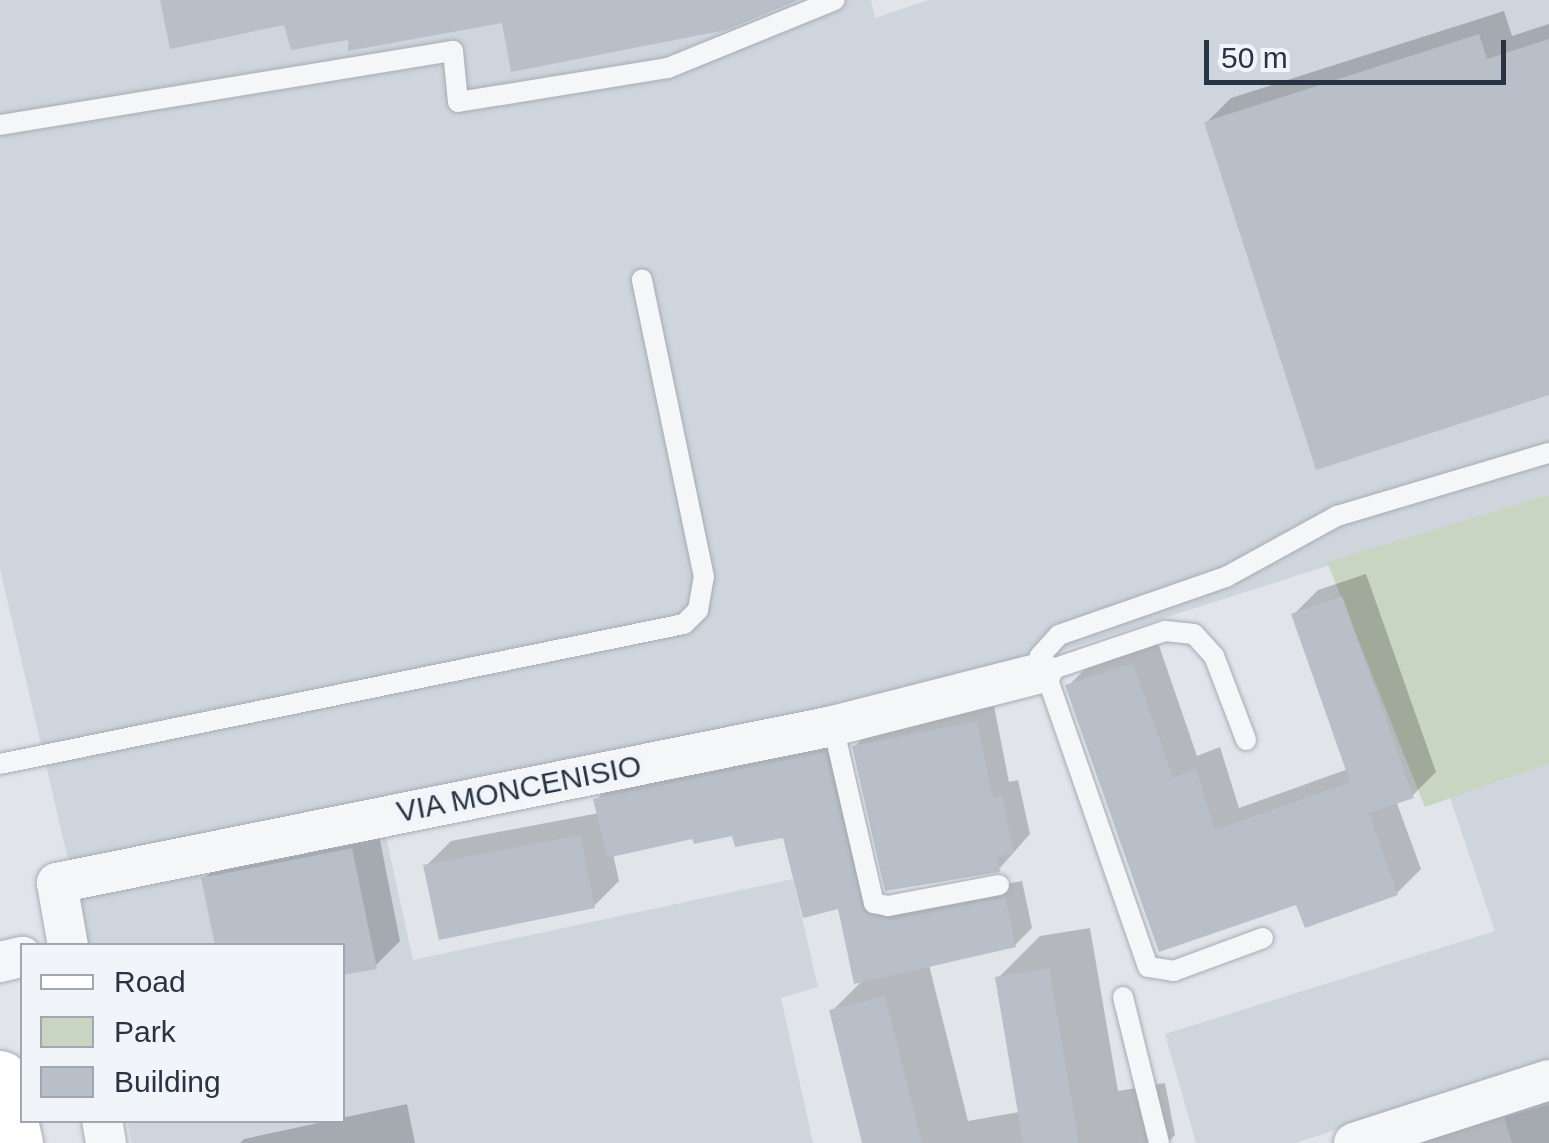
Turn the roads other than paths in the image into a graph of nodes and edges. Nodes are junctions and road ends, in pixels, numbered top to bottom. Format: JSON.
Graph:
{"nodes":[{"id":1,"x":835,"y":0,"type":"edge"},
{"id":2,"x":0,"y":125,"type":"edge"},
{"id":3,"x":642,"y":279,"type":"dead end"},
{"id":4,"x":1549,"y":454,"type":"edge"},
{"id":5,"x":1042,"y":673,"type":"junction"},
{"id":6,"x":833,"y":726,"type":"junction"},
{"id":7,"x":1246,"y":740,"type":"dead end"},
{"id":8,"x":0,"y":764,"type":"edge"},
{"id":9,"x":998,"y":885,"type":"dead end"},
{"id":10,"x":1264,"y":938,"type":"dead end"},
{"id":11,"x":67,"y":943,"type":"edge"},
{"id":12,"x":1122,"y":997,"type":"dead end"},
{"id":13,"x":0,"y":1078,"type":"edge"},
{"id":14,"x":1549,"y":1080,"type":"edge"},
{"id":15,"x":14,"y":1143,"type":"edge"},
{"id":16,"x":1158,"y":1143,"type":"edge"},
{"id":17,"x":1354,"y":1143,"type":"edge"}],
"edges":[{"from":1,"to":2,"type":"lane"},
{"from":3,"to":8,"type":"lane"},
{"from":4,"to":5,"type":"lane"},
{"from":5,"to":6,"type":"street","name":"VIA MONCENISIO"},
{"from":5,"to":7,"type":"lane"},
{"from":5,"to":10,"type":"lane"},
{"from":6,"to":9,"type":"lane"},
{"from":6,"to":11,"type":"street","name":"VIA MONCENISIO"},
{"from":12,"to":16,"type":"lane"},
{"from":13,"to":15,"type":"main road"},
{"from":14,"to":17,"type":"street"}]}
